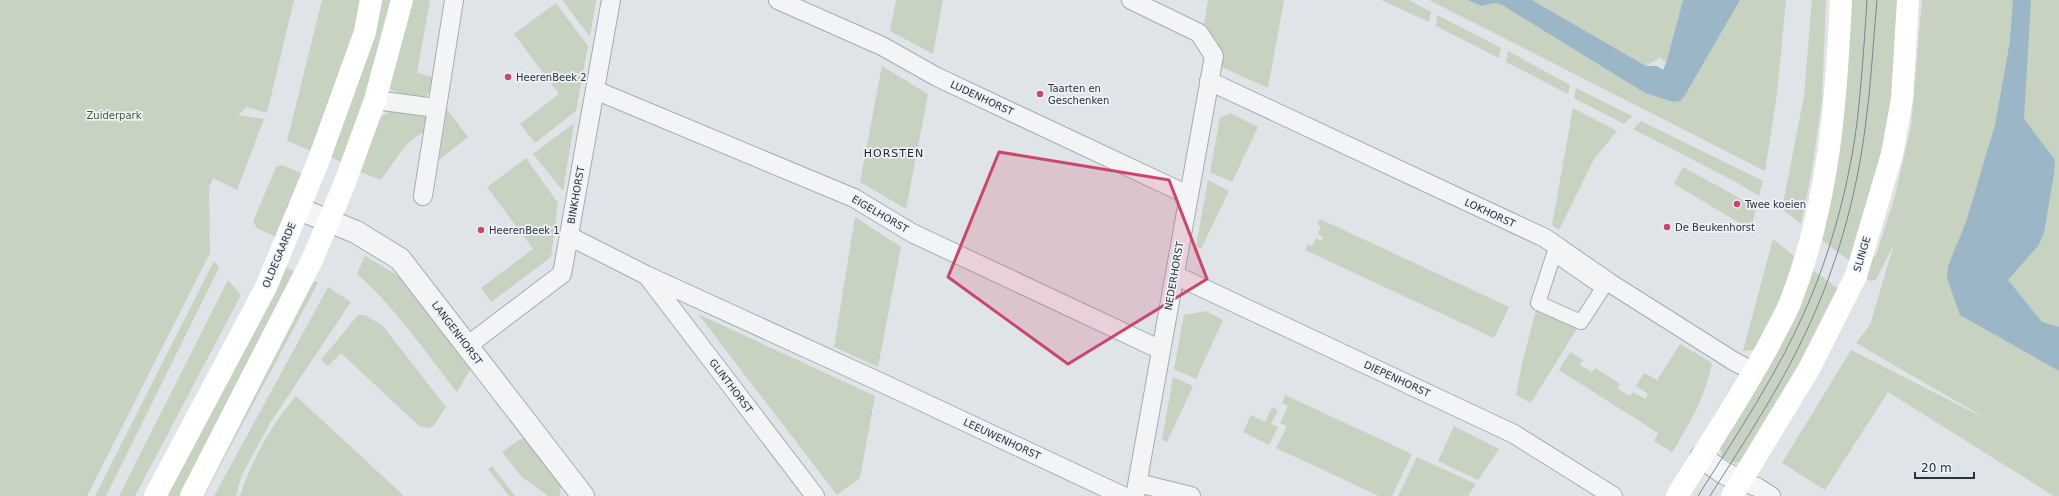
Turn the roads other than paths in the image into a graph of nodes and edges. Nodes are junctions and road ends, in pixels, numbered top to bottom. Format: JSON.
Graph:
{"nodes":[{"id":1,"x":371,"y":0,"type":"edge"},
{"id":2,"x":402,"y":0,"type":"edge"},
{"id":3,"x":454,"y":0,"type":"edge"},
{"id":4,"x":611,"y":0,"type":"edge"},
{"id":5,"x":778,"y":0,"type":"edge"},
{"id":6,"x":1131,"y":0,"type":"edge"},
{"id":7,"x":1841,"y":0,"type":"edge"},
{"id":8,"x":1908,"y":0,"type":"edge"},
{"id":9,"x":1209,"y":81,"type":"junction"},
{"id":10,"x":595,"y":90,"type":"junction"},
{"id":11,"x":374,"y":100,"type":"junction"},
{"id":12,"x":436,"y":108,"type":"junction"},
{"id":13,"x":1188,"y":195,"type":"junction"},
{"id":14,"x":423,"y":196,"type":"dead end"},
{"id":15,"x":299,"y":209,"type":"junction"},
{"id":16,"x":329,"y":221,"type":"junction"},
{"id":17,"x":569,"y":236,"type":"junction"},
{"id":18,"x":646,"y":275,"type":"junction"},
{"id":19,"x":1175,"y":275,"type":"junction"},
{"id":20,"x":1581,"y":322,"type":"joint"},
{"id":21,"x":467,"y":346,"type":"junction"},
{"id":22,"x":1161,"y":350,"type":"junction"},
{"id":23,"x":1755,"y":372,"type":"junction"},
{"id":24,"x":880,"y":382,"type":"joint"},
{"id":25,"x":1701,"y":457,"type":"junction"},
{"id":26,"x":1136,"y":489,"type":"edge"},
{"id":27,"x":1736,"y":489,"type":"edge"},
{"id":28,"x":155,"y":496,"type":"edge"},
{"id":29,"x":191,"y":496,"type":"edge"},
{"id":30,"x":583,"y":496,"type":"edge"},
{"id":31,"x":815,"y":496,"type":"edge"},
{"id":32,"x":1123,"y":496,"type":"edge"},
{"id":33,"x":1191,"y":496,"type":"edge"},
{"id":34,"x":1613,"y":496,"type":"edge"},
{"id":35,"x":1677,"y":496,"type":"edge"},
{"id":36,"x":1771,"y":496,"type":"edge"}],
"edges":[{"from":1,"to":15,"type":"main road","name":"OLDEGAARDE"},
{"from":2,"to":11,"type":"main road"},
{"from":3,"to":12,"type":"street"},
{"from":4,"to":10,"type":"street","name":"BINKHORST"},
{"from":5,"to":13,"type":"street","name":"LUDENHORST"},
{"from":6,"to":9,"type":"street","name":"NEDERHORST"},
{"from":7,"to":23,"type":"main road"},
{"from":8,"to":27,"type":"main road","name":"SLINGE"},
{"from":9,"to":13,"type":"street","name":"NEDERHORST"},
{"from":9,"to":23,"type":"street","name":"LOKHORST"},
{"from":10,"to":17,"type":"street","name":"BINKHORST"},
{"from":10,"to":22,"type":"street","name":"EIGELHORST"},
{"from":11,"to":12,"type":"street"},
{"from":11,"to":16,"type":"main road"},
{"from":12,"to":14,"type":"street"},
{"from":13,"to":19,"type":"street","name":"NEDERHORST"},
{"from":15,"to":16,"type":"street","name":"LANGENHORST"},
{"from":15,"to":28,"type":"main road","name":"OLDEGAARDE"},
{"from":16,"to":21,"type":"street","name":"LANGENHORST"},
{"from":16,"to":29,"type":"main road"},
{"from":17,"to":18,"type":"street","name":"GLINTHORST"},
{"from":17,"to":21,"type":"street","name":"BINKHORST"},
{"from":18,"to":24,"type":"street","name":"GLINTHORST"},
{"from":18,"to":31,"type":"street","name":"GLINTHORST"},
{"from":19,"to":22,"type":"street","name":"NEDERHORST"},
{"from":19,"to":34,"type":"street","name":"DIEPENHORST"},
{"from":20,"to":20,"type":"street"},
{"from":21,"to":30,"type":"street","name":"LANGENHORST"},
{"from":22,"to":26,"type":"street","name":"NEDERHORST"},
{"from":23,"to":25,"type":"main road"},
{"from":24,"to":32,"type":"street","name":"LEEUWENHORST"},
{"from":25,"to":27,"type":"street"},
{"from":25,"to":35,"type":"main road"},
{"from":26,"to":33,"type":"street"},
{"from":27,"to":36,"type":"street"}]}
